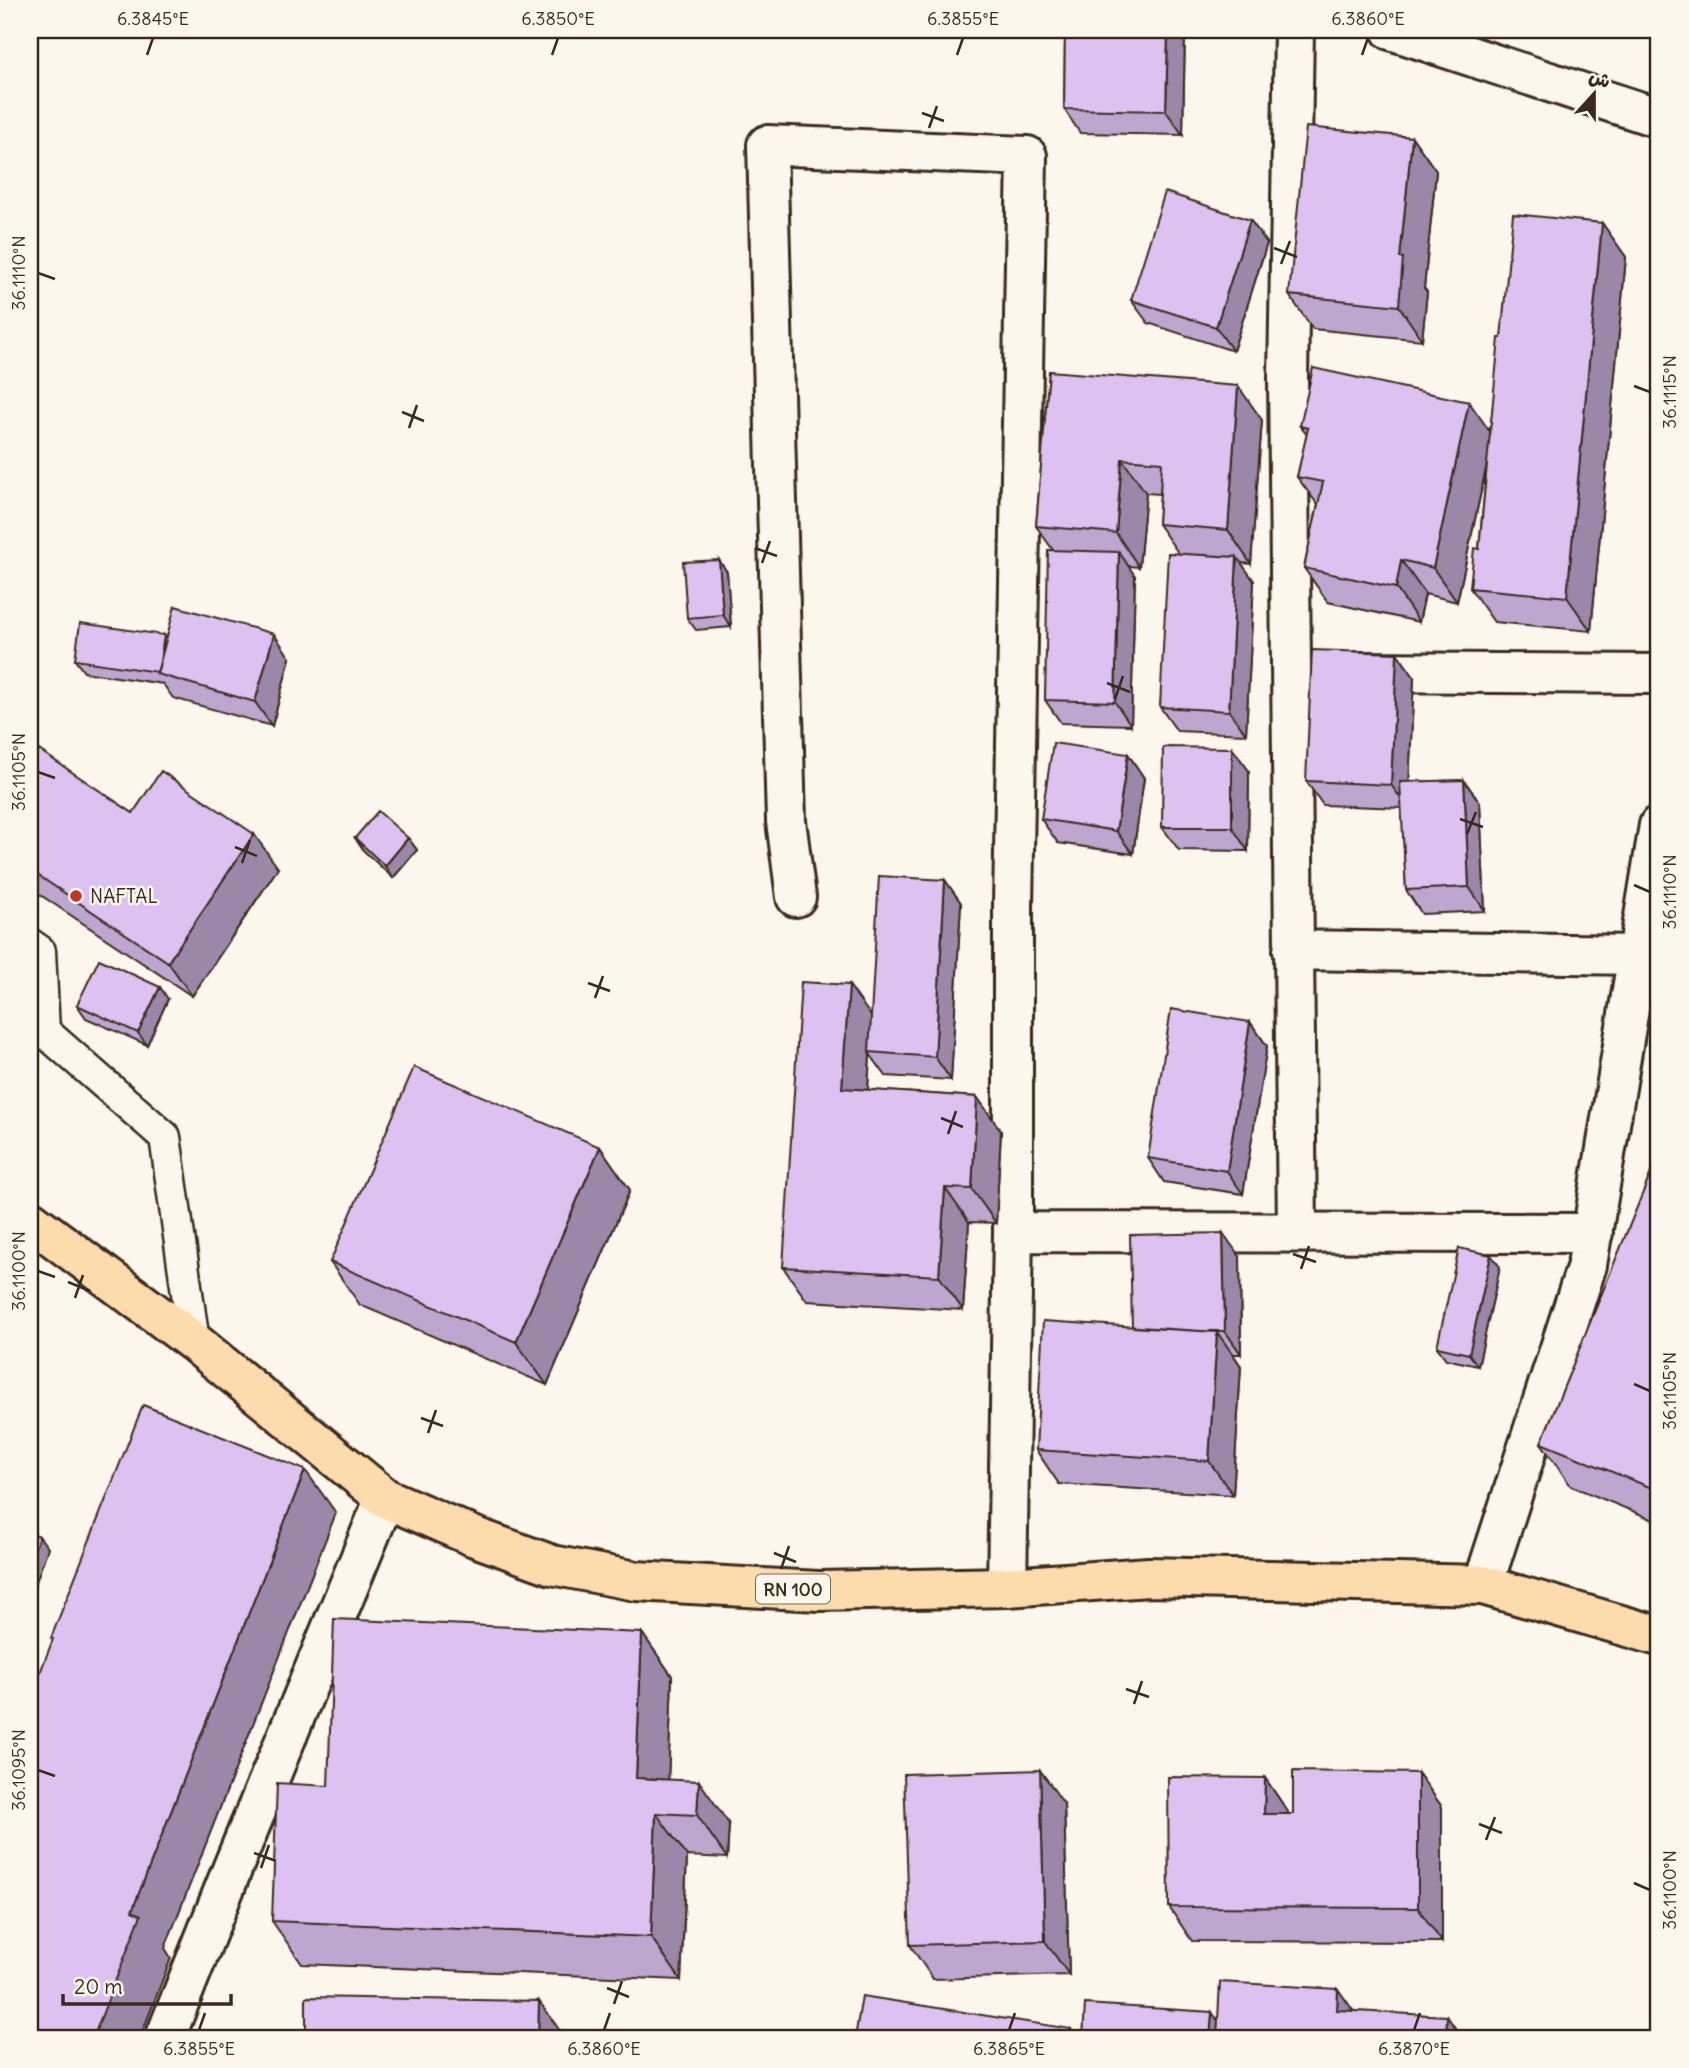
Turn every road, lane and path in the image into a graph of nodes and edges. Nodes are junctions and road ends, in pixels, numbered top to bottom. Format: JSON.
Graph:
{"nodes":[{"id":1,"x":1294,"y":30,"type":"edge"},
{"id":2,"x":1391,"y":30,"type":"edge"},
{"id":3,"x":1659,"y":118,"type":"edge"},
{"id":4,"x":1291,"y":672,"type":"junction"},
{"id":5,"x":1659,"y":674,"type":"edge"},
{"id":6,"x":1659,"y":829,"type":"edge"},
{"id":7,"x":796,"y":897,"type":"dead end"},
{"id":8,"x":30,"y":944,"type":"edge"},
{"id":9,"x":1293,"y":950,"type":"junction"},
{"id":10,"x":1638,"y":955,"type":"junction"},
{"id":11,"x":1645,"y":1010,"type":"edge"},
{"id":12,"x":30,"y":1220,"type":"edge"},
{"id":13,"x":1013,"y":1232,"type":"junction"},
{"id":14,"x":1297,"y":1232,"type":"junction"},
{"id":15,"x":1593,"y":1233,"type":"junction"},
{"id":16,"x":194,"y":1342,"type":"junction"},
{"id":17,"x":385,"y":1498,"type":"junction"},
{"id":18,"x":1483,"y":1585,"type":"junction"},
{"id":19,"x":1007,"y":1587,"type":"junction"},
{"id":20,"x":1659,"y":1636,"type":"edge"},
{"id":21,"x":165,"y":2038,"type":"edge"}],
"edges":[{"from":1,"to":4,"type":"street"},
{"from":2,"to":3,"type":"street"},
{"from":4,"to":5,"type":"street"},
{"from":4,"to":9,"type":"street"},
{"from":6,"to":10,"type":"street"},
{"from":7,"to":13,"type":"street"},
{"from":8,"to":16,"type":"lane"},
{"from":9,"to":10,"type":"street"},
{"from":9,"to":14,"type":"street"},
{"from":10,"to":11,"type":"street"},
{"from":11,"to":15,"type":"street"},
{"from":12,"to":16,"type":"main road","number":"RN 100"},
{"from":13,"to":14,"type":"street"},
{"from":13,"to":19,"type":"street"},
{"from":14,"to":15,"type":"street"},
{"from":15,"to":18,"type":"street"},
{"from":16,"to":17,"type":"main road","number":"RN 100"},
{"from":17,"to":19,"type":"main road","number":"RN 100"},
{"from":17,"to":21,"type":"street"},
{"from":18,"to":19,"type":"main road","number":"RN 100"},
{"from":18,"to":20,"type":"main road","number":"RN 100"}]}
